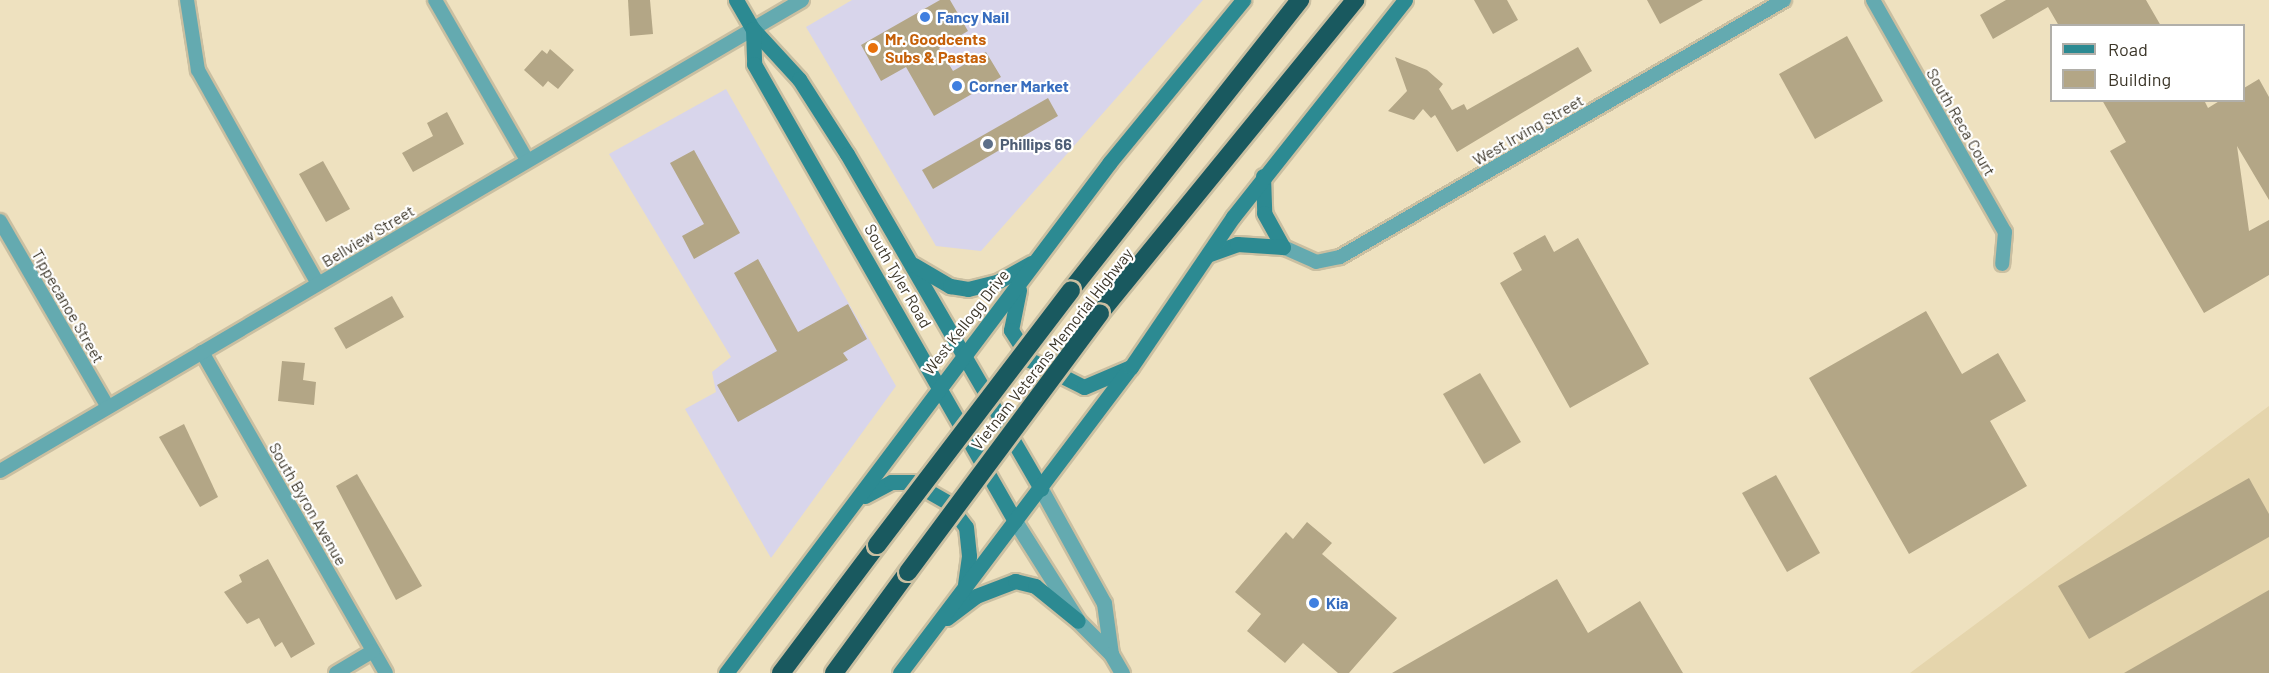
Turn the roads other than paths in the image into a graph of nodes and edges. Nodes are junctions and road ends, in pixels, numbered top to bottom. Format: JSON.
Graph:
{"nodes":[{"id":1,"x":187,"y":0,"type":"edge"},
{"id":2,"x":435,"y":0,"type":"edge"},
{"id":3,"x":736,"y":0,"type":"edge"},
{"id":4,"x":802,"y":0,"type":"edge"},
{"id":5,"x":1243,"y":0,"type":"edge"},
{"id":6,"x":1300,"y":0,"type":"edge"},
{"id":7,"x":1354,"y":0,"type":"edge"},
{"id":8,"x":1405,"y":0,"type":"edge"},
{"id":9,"x":1785,"y":0,"type":"edge"},
{"id":10,"x":1874,"y":0,"type":"edge"},
{"id":11,"x":753,"y":29,"type":"junction"},
{"id":12,"x":527,"y":160,"type":"junction"},
{"id":13,"x":1263,"y":177,"type":"junction"},
{"id":14,"x":0,"y":221,"type":"edge"},
{"id":15,"x":1283,"y":247,"type":"junction"},
{"id":16,"x":1209,"y":254,"type":"junction"},
{"id":17,"x":1036,"y":260,"type":"junction"},
{"id":18,"x":909,"y":261,"type":"junction"},
{"id":19,"x":2002,"y":264,"type":"dead end"},
{"id":20,"x":1025,"y":276,"type":"junction"},
{"id":21,"x":318,"y":284,"type":"junction"},
{"id":22,"x":202,"y":352,"type":"junction"},
{"id":23,"x":963,"y":354,"type":"junction"},
{"id":24,"x":1131,"y":367,"type":"junction"},
{"id":25,"x":939,"y":385,"type":"junction"},
{"id":26,"x":108,"y":407,"type":"junction"},
{"id":27,"x":0,"y":471,"type":"edge"},
{"id":28,"x":1041,"y":489,"type":"junction"},
{"id":29,"x":861,"y":499,"type":"junction"},
{"id":30,"x":1015,"y":521,"type":"junction"},
{"id":31,"x":964,"y":586,"type":"junction"},
{"id":32,"x":1078,"y":621,"type":"junction"},
{"id":33,"x":935,"y":627,"type":"junction"},
{"id":34,"x":373,"y":651,"type":"junction"},
{"id":35,"x":1111,"y":654,"type":"junction"},
{"id":36,"x":336,"y":673,"type":"edge"},
{"id":37,"x":386,"y":673,"type":"edge"},
{"id":38,"x":726,"y":673,"type":"edge"},
{"id":39,"x":781,"y":673,"type":"edge"},
{"id":40,"x":834,"y":673,"type":"edge"},
{"id":41,"x":900,"y":673,"type":"edge"},
{"id":42,"x":1122,"y":673,"type":"edge"}],
"edges":[{"from":1,"to":21,"type":"street"},
{"from":2,"to":12,"type":"street"},
{"from":3,"to":11,"type":"main road","name":"South Tyler Road"},
{"from":4,"to":11,"type":"street","name":"Bellview Street"},
{"from":5,"to":17,"type":"main road","name":"West Kellogg Drive"},
{"from":6,"to":39,"type":"highway","name":"Vietnam Veterans Memorial Highway","bridge":true},
{"from":7,"to":40,"type":"highway","name":"Vietnam Veterans Memorial Highway","bridge":true},
{"from":8,"to":13,"type":"main road"},
{"from":9,"to":15,"type":"street","name":"West Irving Street"},
{"from":10,"to":19,"type":"street","name":"South Reca Court"},
{"from":11,"to":12,"type":"street","name":"Bellview Street"},
{"from":11,"to":18,"type":"main road","name":"South Tyler Road"},
{"from":11,"to":25,"type":"main road","name":"South Tyler Road"},
{"from":12,"to":21,"type":"street","name":"Bellview Street"},
{"from":13,"to":15,"type":"main road"},
{"from":13,"to":16,"type":"main road"},
{"from":14,"to":26,"type":"street","name":"Tippecanoe Street"},
{"from":15,"to":16,"type":"main road"},
{"from":16,"to":24,"type":"main road"},
{"from":17,"to":18,"type":"main road"},
{"from":17,"to":20,"type":"main road","name":"West Kellogg Drive"},
{"from":18,"to":23,"type":"main road","name":"South Tyler Road"},
{"from":20,"to":23,"type":"main road","name":"West Kellogg Drive"},
{"from":20,"to":24,"type":"main road"},
{"from":21,"to":22,"type":"street","name":"Bellview Street"},
{"from":22,"to":26,"type":"street","name":"Bellview Street"},
{"from":22,"to":34,"type":"street","name":"South Byron Avenue"},
{"from":23,"to":25,"type":"main road","name":"West Kellogg Drive"},
{"from":23,"to":28,"type":"main road","name":"South Tyler Road"},
{"from":24,"to":28,"type":"main road"},
{"from":25,"to":29,"type":"main road","name":"West Kellogg Drive"},
{"from":25,"to":30,"type":"main road","name":"South Tyler Road"},
{"from":26,"to":27,"type":"street","name":"Bellview Street"},
{"from":28,"to":30,"type":"main road"},
{"from":28,"to":35,"type":"street","name":"South Tyler Road"},
{"from":29,"to":31,"type":"main road"},
{"from":29,"to":38,"type":"main road","name":"West Kellogg Drive"},
{"from":30,"to":31,"type":"main road"},
{"from":30,"to":32,"type":"street","name":"South Tyler Road"},
{"from":31,"to":33,"type":"main road"},
{"from":32,"to":33,"type":"main road"},
{"from":32,"to":35,"type":"street","name":"South Tyler Road"},
{"from":33,"to":41,"type":"main road"},
{"from":34,"to":36,"type":"street"},
{"from":34,"to":37,"type":"street","name":"South Byron Avenue"},
{"from":35,"to":42,"type":"street","name":"South Tyler Road"}]}
